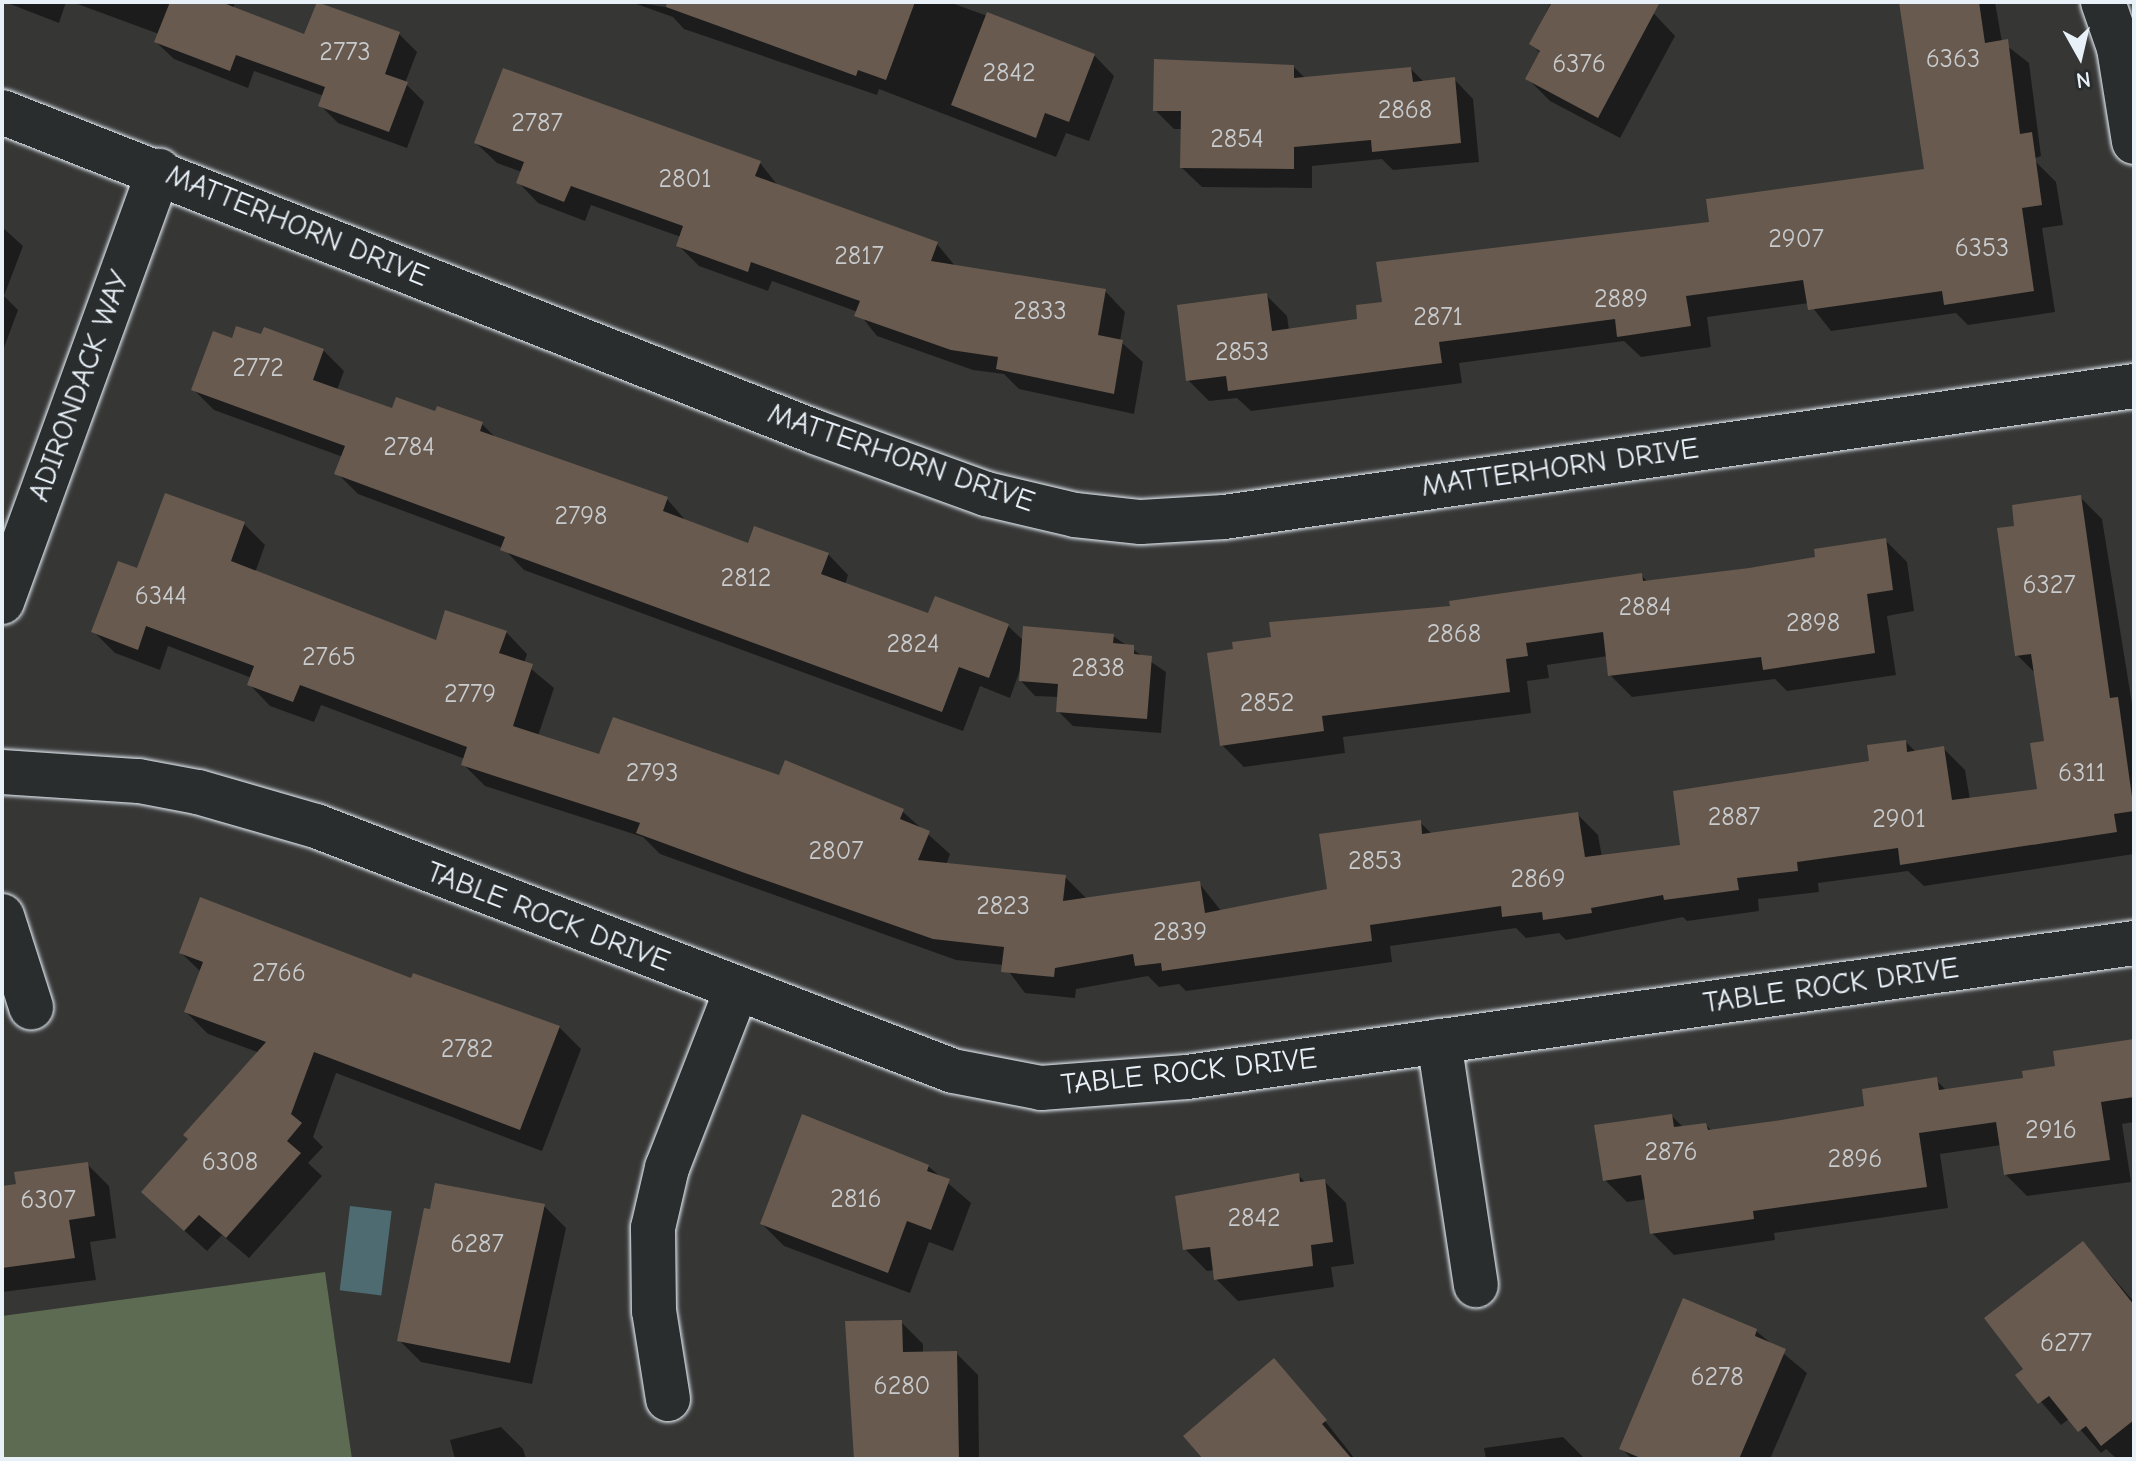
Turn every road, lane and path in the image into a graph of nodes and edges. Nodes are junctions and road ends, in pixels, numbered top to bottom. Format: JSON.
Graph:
{"nodes":[{"id":1,"x":2103,"y":2,"type":"edge"},
{"id":2,"x":2,"y":112,"type":"edge"},
{"id":3,"x":2134,"y":142,"type":"edge"},
{"id":4,"x":159,"y":171,"type":"junction"},
{"id":5,"x":2134,"y":386,"type":"edge"},
{"id":6,"x":2,"y":602,"type":"edge"},
{"id":7,"x":2,"y":772,"type":"edge"},
{"id":8,"x":2,"y":916,"type":"edge"},
{"id":9,"x":2134,"y":943,"type":"edge"},
{"id":10,"x":736,"y":991,"type":"junction"},
{"id":11,"x":31,"y":1007,"type":"dead end"},
{"id":12,"x":1439,"y":1041,"type":"junction"},
{"id":13,"x":1476,"y":1285,"type":"dead end"},
{"id":14,"x":668,"y":1399,"type":"dead end"}],
"edges":[{"from":1,"to":3,"type":"street"},
{"from":2,"to":4,"type":"street","name":"MATTERHORN DRIVE"},
{"from":4,"to":5,"type":"street","name":"MATTERHORN DRIVE"},
{"from":4,"to":6,"type":"street","name":"ADIRONDACK WAY"},
{"from":7,"to":10,"type":"street","name":"TABLE ROCK DRIVE"},
{"from":8,"to":11,"type":"street"},
{"from":9,"to":12,"type":"street","name":"TABLE ROCK DRIVE"},
{"from":10,"to":12,"type":"street","name":"TABLE ROCK DRIVE"},
{"from":10,"to":14,"type":"street"},
{"from":12,"to":13,"type":"street"}]}
